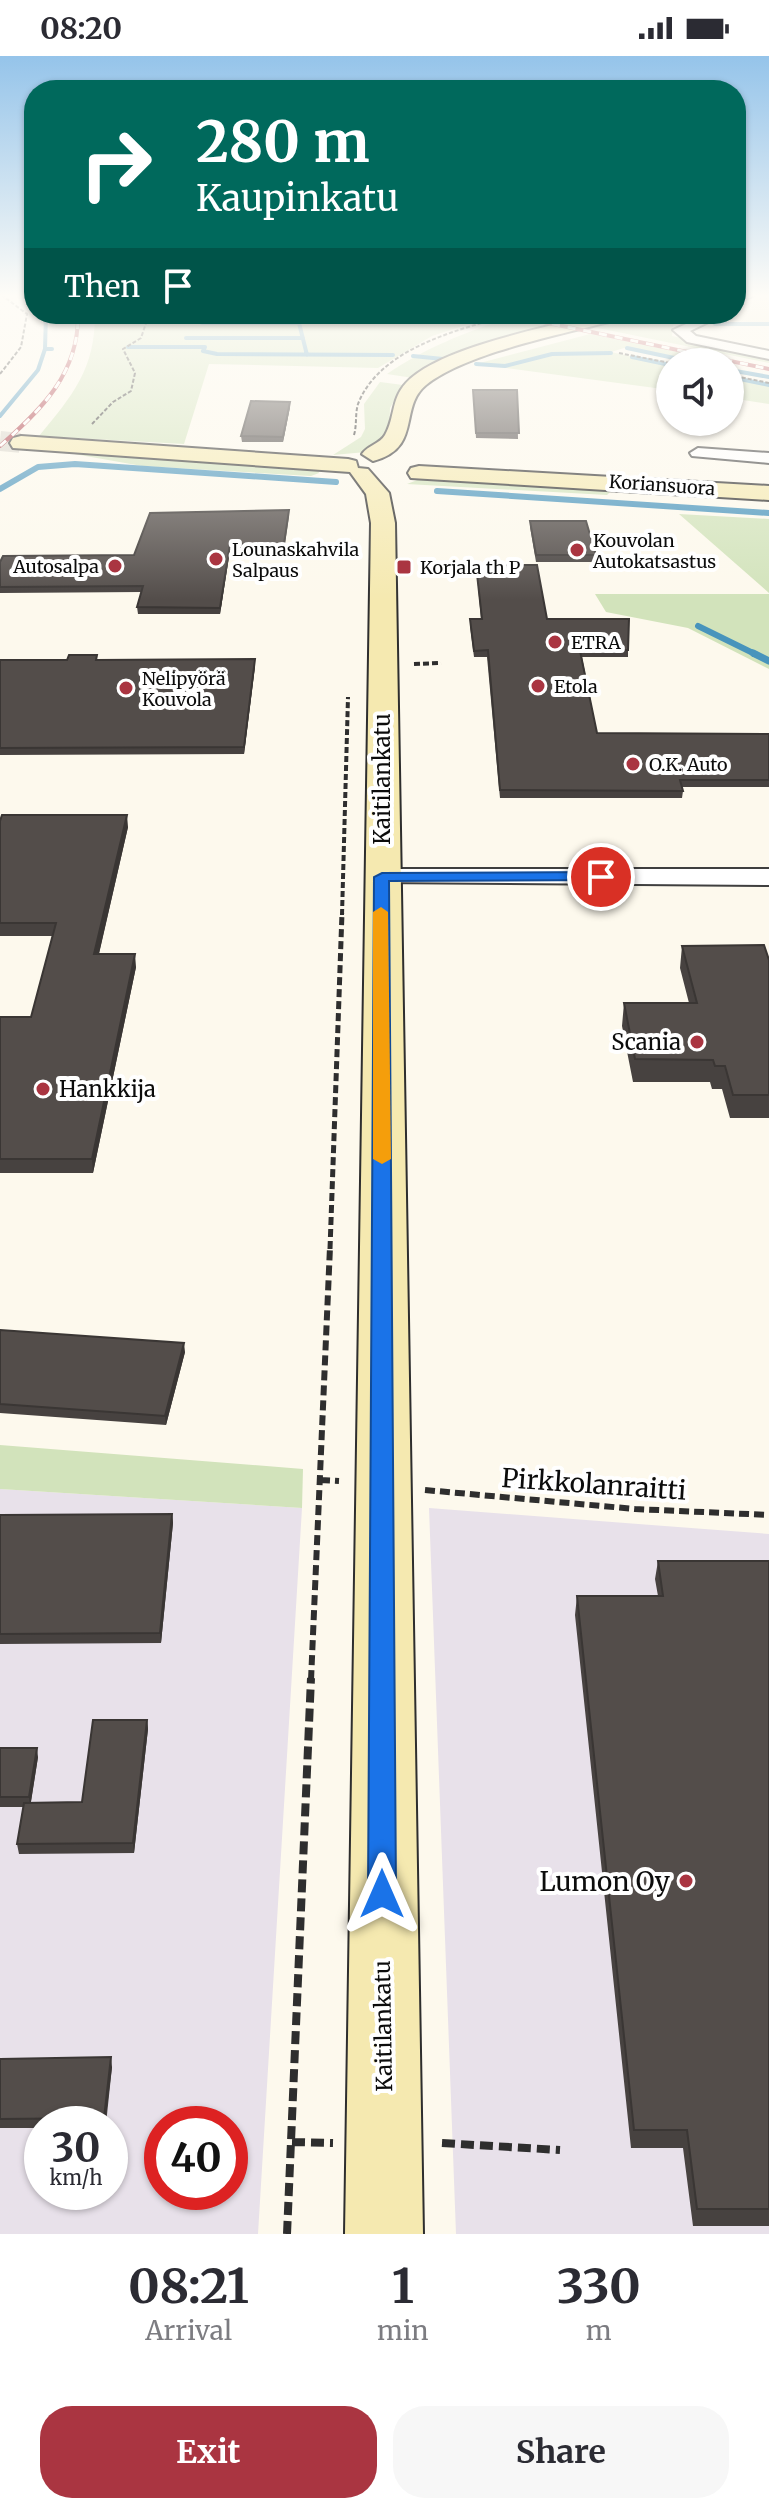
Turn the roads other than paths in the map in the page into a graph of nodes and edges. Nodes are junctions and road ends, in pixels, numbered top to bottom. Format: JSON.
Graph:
{"nodes":[{"id":1,"x":404,"y":398,"type":"edge"},
{"id":2,"x":401,"y":426,"type":"junction"},
{"id":3,"x":21,"y":443,"type":"tunnel mouth"},
{"id":4,"x":698,"y":453,"type":"dead end"},
{"id":5,"x":769,"y":458,"type":"edge"},
{"id":6,"x":361,"y":462,"type":"junction"},
{"id":7,"x":420,"y":466,"type":"junction"},
{"id":8,"x":769,"y":493,"type":"edge"},
{"id":9,"x":383,"y":523,"type":"junction"},
{"id":10,"x":382,"y":877,"type":"junction"},
{"id":11,"x":769,"y":877,"type":"edge"},
{"id":12,"x":384,"y":2234,"type":"edge"}],
"edges":[{"from":1,"to":2,"type":"street"},
{"from":2,"to":6,"type":"street"},
{"from":2,"to":7,"type":"street"},
{"from":3,"to":6,"type":"street"},
{"from":4,"to":5,"type":"street"},
{"from":6,"to":7,"type":"street","name":"Koriansuora"},
{"from":6,"to":9,"type":"street","name":"Kaitilankatu"},
{"from":7,"to":8,"type":"street","name":"Koriansuora"},
{"from":7,"to":9,"type":"street","name":"Kaitilankatu"},
{"from":9,"to":10,"type":"street","name":"Kaitilankatu"},
{"from":10,"to":11,"type":"street"},
{"from":10,"to":12,"type":"street","name":"Kaitilankatu"}]}
